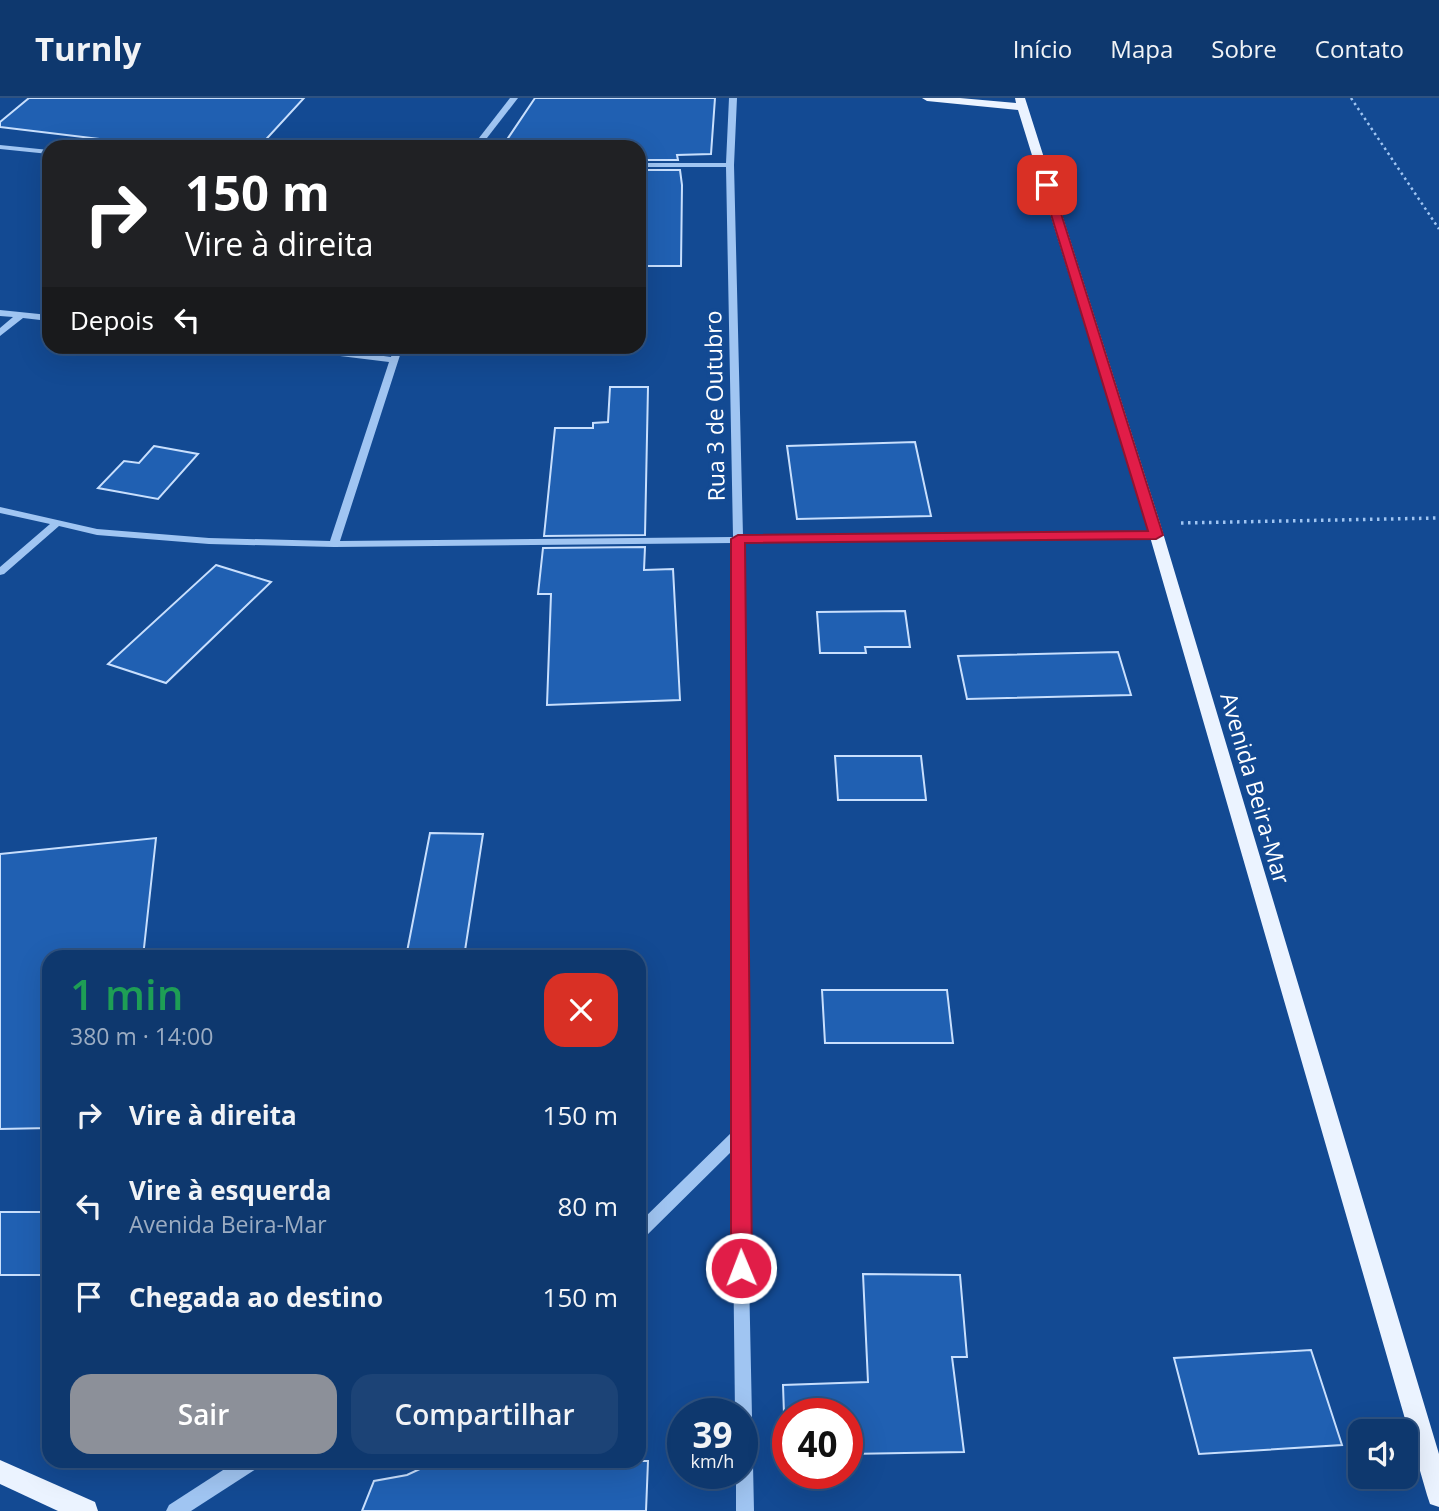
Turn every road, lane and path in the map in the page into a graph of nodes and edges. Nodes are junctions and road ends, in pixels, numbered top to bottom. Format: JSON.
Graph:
{"nodes":[{"id":1,"x":514,"y":98,"type":"edge"},
{"id":2,"x":733,"y":98,"type":"edge"},
{"id":3,"x":927,"y":98,"type":"edge"},
{"id":4,"x":1351,"y":98,"type":"edge"},
{"id":5,"x":1021,"y":102,"type":"edge"},
{"id":6,"x":481,"y":140,"type":"edge"},
{"id":7,"x":0,"y":147,"type":"edge"},
{"id":8,"x":42,"y":151,"type":"edge"},
{"id":9,"x":646,"y":165,"type":"edge"},
{"id":10,"x":730,"y":165,"type":"junction"},
{"id":11,"x":1439,"y":229,"type":"edge"},
{"id":12,"x":0,"y":313,"type":"edge"},
{"id":13,"x":21,"y":315,"type":"junction"},
{"id":14,"x":42,"y":317,"type":"edge"},
{"id":15,"x":0,"y":333,"type":"edge"},
{"id":16,"x":348,"y":354,"type":"edge"},
{"id":17,"x":397,"y":354,"type":"edge"},
{"id":18,"x":396,"y":360,"type":"junction"},
{"id":19,"x":0,"y":510,"type":"edge"},
{"id":20,"x":1439,"y":518,"type":"edge"},
{"id":21,"x":55,"y":524,"type":"junction"},
{"id":22,"x":1154,"y":529,"type":"junction"},
{"id":23,"x":738,"y":539,"type":"junction"},
{"id":24,"x":334,"y":544,"type":"junction"},
{"id":25,"x":0,"y":572,"type":"edge"},
{"id":26,"x":739,"y":1134,"type":"junction"},
{"id":27,"x":646,"y":1226,"type":"edge"},
{"id":28,"x":242,"y":1468,"type":"edge"},
{"id":29,"x":0,"y":1472,"type":"edge"},
{"id":30,"x":1439,"y":1495,"type":"edge"},
{"id":31,"x":86,"y":1511,"type":"edge"},
{"id":32,"x":175,"y":1511,"type":"edge"},
{"id":33,"x":745,"y":1511,"type":"edge"}],
"edges":[{"from":1,"to":6,"type":"street"},
{"from":2,"to":10,"type":"street","name":"Rua 3 de Outubro"},
{"from":3,"to":5,"type":"main road"},
{"from":4,"to":11,"type":"path"},
{"from":5,"to":22,"type":"main road","name":"Avenida Beira-Mar"},
{"from":7,"to":8,"type":"street"},
{"from":9,"to":10,"type":"street"},
{"from":10,"to":23,"type":"street","name":"Rua 3 de Outubro"},
{"from":12,"to":13,"type":"street"},
{"from":13,"to":14,"type":"street"},
{"from":13,"to":15,"type":"street"},
{"from":16,"to":18,"type":"street"},
{"from":17,"to":18,"type":"street"},
{"from":18,"to":24,"type":"street"},
{"from":19,"to":21,"type":"street"},
{"from":20,"to":22,"type":"path"},
{"from":21,"to":24,"type":"street"},
{"from":21,"to":25,"type":"street"},
{"from":22,"to":23,"type":"street"},
{"from":22,"to":30,"type":"main road","name":"Avenida Beira-Mar"},
{"from":23,"to":24,"type":"street"},
{"from":23,"to":26,"type":"street","name":"Rua 3 de Outubro"},
{"from":26,"to":27,"type":"street"},
{"from":26,"to":33,"type":"street","name":"Rua 3 de Outubro"},
{"from":28,"to":32,"type":"street"},
{"from":29,"to":31,"type":"main road"}]}
